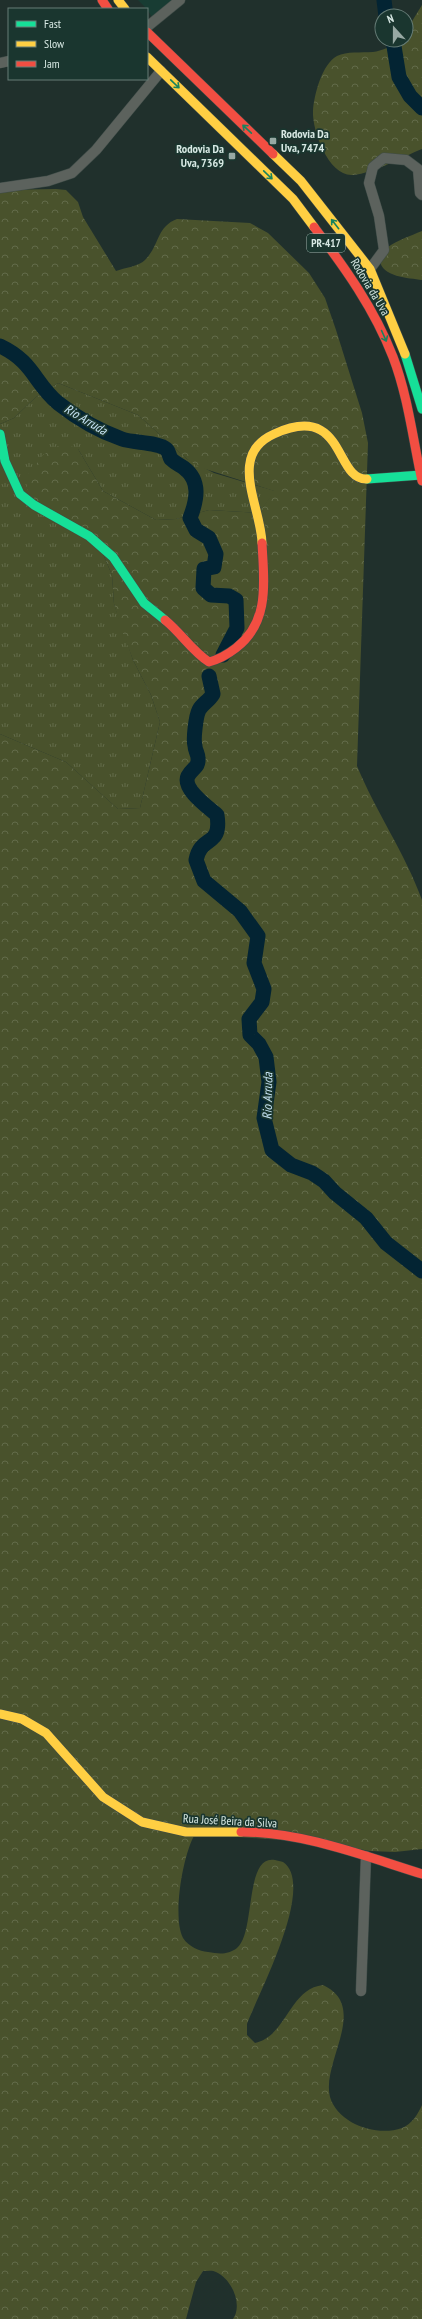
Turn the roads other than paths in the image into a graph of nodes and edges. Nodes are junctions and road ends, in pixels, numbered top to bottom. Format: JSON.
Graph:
{"nodes":[{"id":1,"x":118,"y":0,"type":"edge"},
{"id":2,"x":180,"y":0,"type":"edge"},
{"id":3,"x":124,"y":8,"type":"edge"},
{"id":4,"x":148,"y":26,"type":"edge"},
{"id":5,"x":148,"y":33,"type":"edge"},
{"id":6,"x":148,"y":58,"type":"edge"},
{"id":7,"x":161,"y":71,"type":"junction"},
{"id":8,"x":0,"y":188,"type":"edge"},
{"id":9,"x":422,"y":195,"type":"edge"},
{"id":10,"x":370,"y":269,"type":"junction"},
{"id":11,"x":422,"y":409,"type":"edge"},
{"id":12,"x":0,"y":434,"type":"edge"},
{"id":13,"x":422,"y":478,"type":"edge"},
{"id":14,"x":0,"y":1714,"type":"edge"},
{"id":15,"x":366,"y":1856,"type":"junction"},
{"id":16,"x":422,"y":1874,"type":"edge"},
{"id":17,"x":361,"y":1991,"type":"dead end"}],
"edges":[{"from":1,"to":3,"type":"street"},
{"from":2,"to":4,"type":"street"},
{"from":10,"to":5,"type":"street","name":"Rodovia da Uva","number":"PR-417","one_way":true},
{"from":6,"to":7,"type":"street","name":"Rodovia da Uva","number":"PR-417"},
{"from":7,"to":8,"type":"street"},
{"from":7,"to":13,"type":"street","name":"Rodovia da Uva","number":"PR-417","one_way":true},
{"from":9,"to":10,"type":"street"},
{"from":10,"to":11,"type":"street","name":"Rodovia da Uva","number":"PR-417"},
{"from":12,"to":13,"type":"street"},
{"from":14,"to":15,"type":"street","name":"Rua José Beira da Silva"},
{"from":15,"to":16,"type":"street","name":"Rua José Beira da Silva"},
{"from":15,"to":17,"type":"street"}]}
